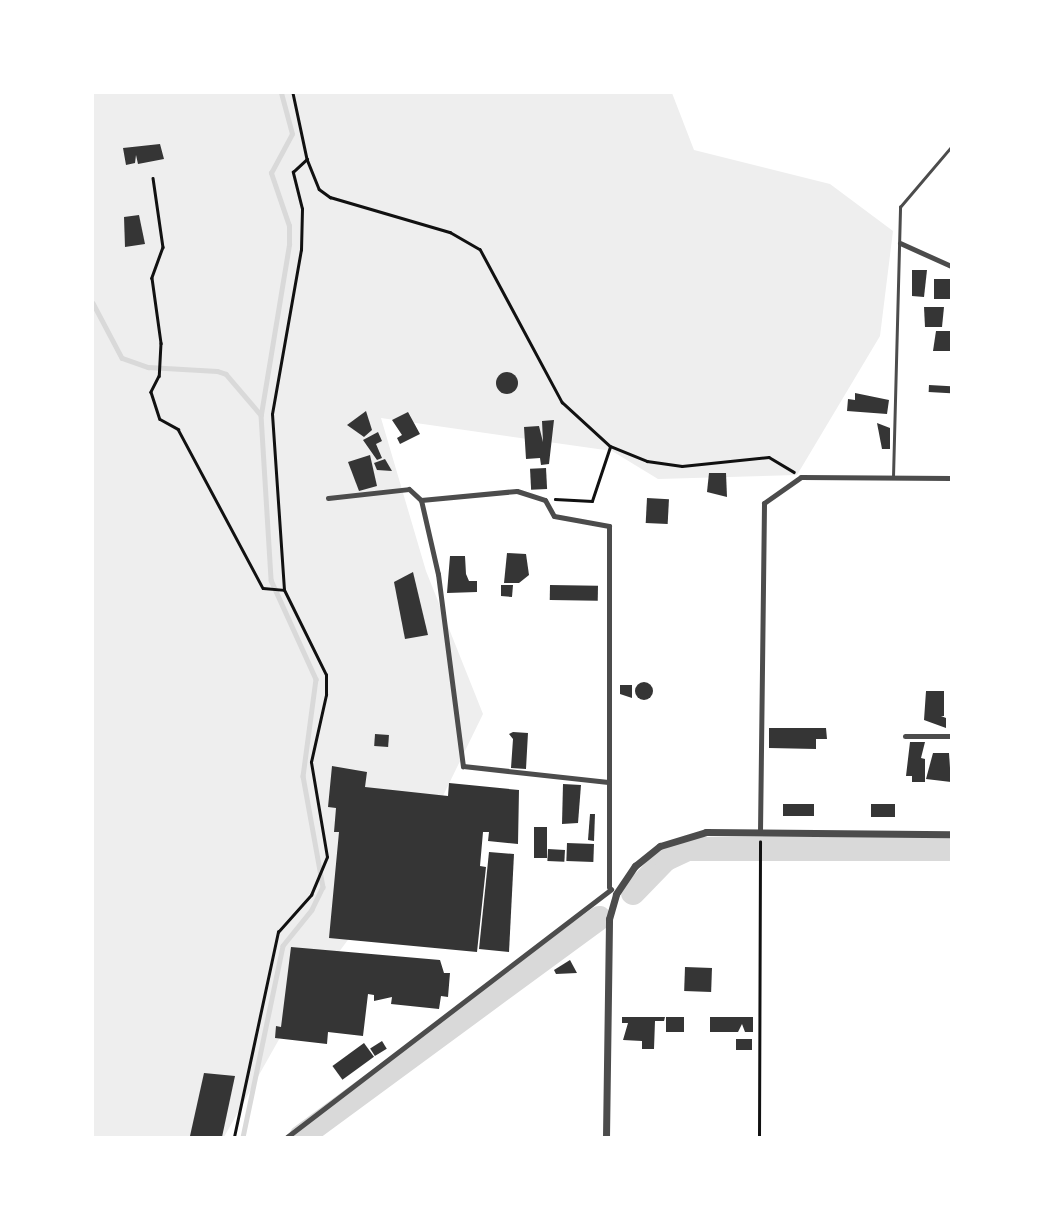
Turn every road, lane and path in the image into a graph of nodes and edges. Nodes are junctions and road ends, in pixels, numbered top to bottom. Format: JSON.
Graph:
{"nodes":[{"id":1,"x":293,"y":93,"type":"edge"},
{"id":2,"x":951,"y":147,"type":"edge"},
{"id":3,"x":307,"y":159,"type":"junction"},
{"id":4,"x":153,"y":178,"type":"dead end"},
{"id":5,"x":900,"y":243,"type":"junction"},
{"id":6,"x":951,"y":266,"type":"edge"},
{"id":7,"x":610,"y":446,"type":"junction"},
{"id":8,"x":801,"y":477,"type":"junction"},
{"id":9,"x":893,"y":477,"type":"junction"},
{"id":10,"x":951,"y":478,"type":"edge"},
{"id":11,"x":328,"y":498,"type":"dead end"},
{"id":12,"x":421,"y":500,"type":"junction"},
{"id":13,"x":545,"y":500,"type":"junction"},
{"id":14,"x":283,"y":590,"type":"junction"},
{"id":15,"x":905,"y":736,"type":"dead end"},
{"id":16,"x":951,"y":736,"type":"edge"},
{"id":17,"x":608,"y":782,"type":"junction"},
{"id":18,"x":760,"y":832,"type":"junction"},
{"id":19,"x":951,"y":834,"type":"edge"},
{"id":20,"x":760,"y":843,"type":"dead end"},
{"id":21,"x":609,"y":887,"type":"junction"},
{"id":22,"x":617,"y":894,"type":"junction"},
{"id":23,"x":234,"y":1137,"type":"edge"},
{"id":24,"x":287,"y":1137,"type":"edge"},
{"id":25,"x":606,"y":1137,"type":"edge"},
{"id":26,"x":759,"y":1137,"type":"edge"}],
"edges":[{"from":1,"to":3,"type":"path"},
{"from":2,"to":5,"type":"lane"},
{"from":3,"to":7,"type":"path"},
{"from":3,"to":14,"type":"path"},
{"from":4,"to":14,"type":"path"},
{"from":5,"to":6,"type":"street"},
{"from":5,"to":9,"type":"lane"},
{"from":7,"to":8,"type":"path"},
{"from":7,"to":13,"type":"path"},
{"from":8,"to":9,"type":"street"},
{"from":8,"to":18,"type":"street"},
{"from":9,"to":10,"type":"street"},
{"from":11,"to":12,"type":"street"},
{"from":12,"to":13,"type":"street"},
{"from":12,"to":17,"type":"street"},
{"from":13,"to":17,"type":"street"},
{"from":14,"to":23,"type":"path"},
{"from":15,"to":16,"type":"street"},
{"from":17,"to":21,"type":"street"},
{"from":18,"to":19,"type":"street"},
{"from":18,"to":22,"type":"street"},
{"from":20,"to":26,"type":"path"},
{"from":21,"to":22,"type":"street"},
{"from":21,"to":24,"type":"street"},
{"from":22,"to":25,"type":"street"}]}
